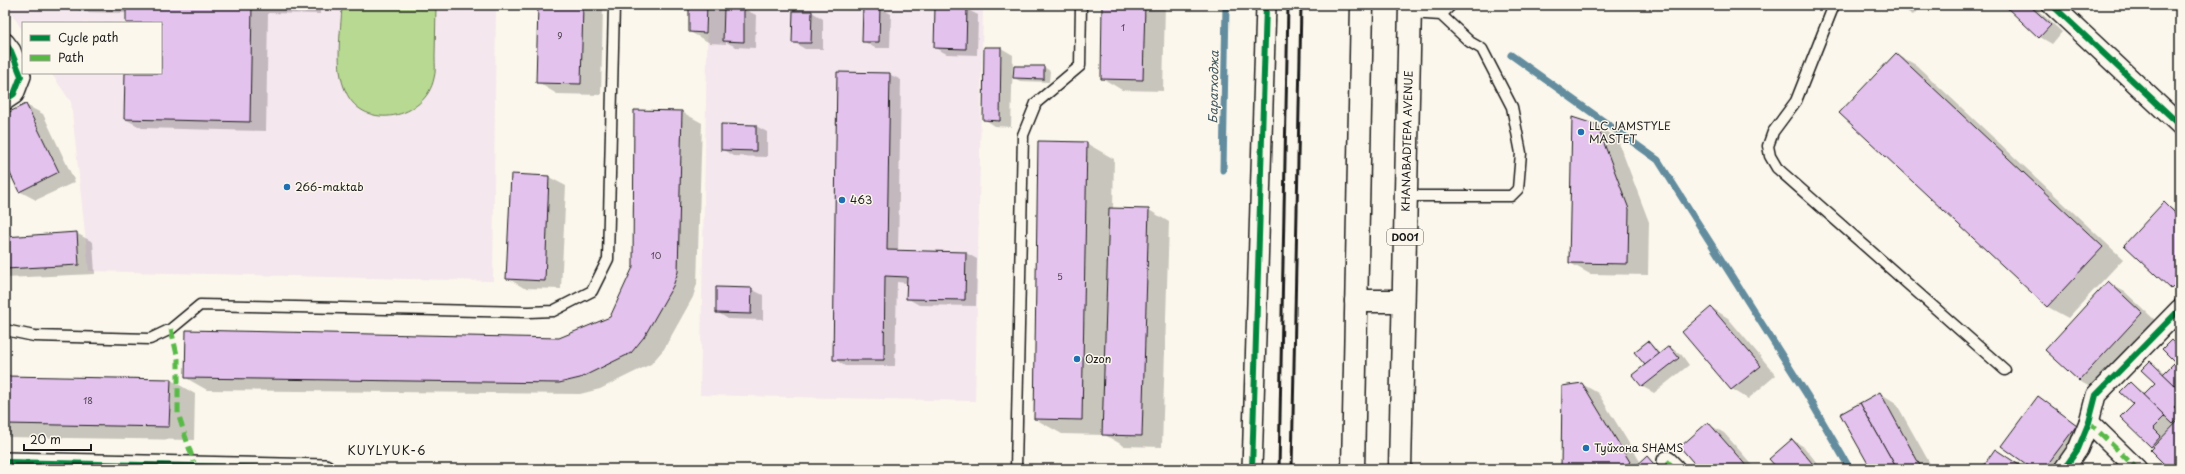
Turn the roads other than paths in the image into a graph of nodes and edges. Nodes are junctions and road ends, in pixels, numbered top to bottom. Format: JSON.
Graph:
{"nodes":[{"id":1,"x":614,"y":5,"type":"edge"},
{"id":2,"x":1081,"y":5,"type":"edge"},
{"id":3,"x":1266,"y":5,"type":"edge"},
{"id":4,"x":1362,"y":5,"type":"edge"},
{"id":5,"x":1451,"y":5,"type":"edge"},
{"id":6,"x":1834,"y":5,"type":"edge"},
{"id":7,"x":2052,"y":5,"type":"edge"},
{"id":8,"x":1410,"y":9,"type":"edge"},
{"id":9,"x":1441,"y":15,"type":"junction"},
{"id":10,"x":5,"y":43,"type":"edge"},
{"id":11,"x":5,"y":100,"type":"edge"},
{"id":12,"x":2180,"y":125,"type":"edge"},
{"id":13,"x":1406,"y":196,"type":"junction"},
{"id":14,"x":1356,"y":301,"type":"junction"},
{"id":15,"x":1403,"y":301,"type":"junction"},
{"id":16,"x":2180,"y":309,"type":"edge"},
{"id":17,"x":5,"y":330,"type":"edge"},
{"id":18,"x":2005,"y":370,"type":"dead end"},
{"id":19,"x":2089,"y":422,"type":"junction"},
{"id":20,"x":5,"y":462,"type":"edge"},
{"id":21,"x":325,"y":469,"type":"edge"},
{"id":22,"x":1016,"y":469,"type":"edge"},
{"id":23,"x":1252,"y":469,"type":"edge"},
{"id":24,"x":1353,"y":469,"type":"edge"},
{"id":25,"x":1400,"y":469,"type":"edge"},
{"id":26,"x":2064,"y":469,"type":"edge"},
{"id":27,"x":2137,"y":469,"type":"edge"}],
"edges":[{"from":1,"to":17,"type":"lane"},
{"from":2,"to":22,"type":"lane"},
{"from":3,"to":23,"type":"street"},
{"from":4,"to":14,"type":"highway"},
{"from":5,"to":9,"type":"lane"},
{"from":6,"to":18,"type":"lane"},
{"from":7,"to":12,"type":"street"},
{"from":8,"to":9,"type":"lane"},
{"from":8,"to":13,"type":"highway","name":"KHANABADTEPA AVENUE","number":"D001"},
{"from":9,"to":13,"type":"lane"},
{"from":10,"to":11,"type":"street"},
{"from":13,"to":15,"type":"highway","name":"KHANABADTEPA AVENUE","number":"D001"},
{"from":14,"to":15,"type":"highway"},
{"from":14,"to":24,"type":"highway"},
{"from":15,"to":25,"type":"highway","name":"KHANABADTEPA AVENUE","number":"D001"},
{"from":16,"to":19,"type":"street"},
{"from":19,"to":26,"type":"street"},
{"from":19,"to":27,"type":"street"},
{"from":20,"to":21,"type":"street"}]}
